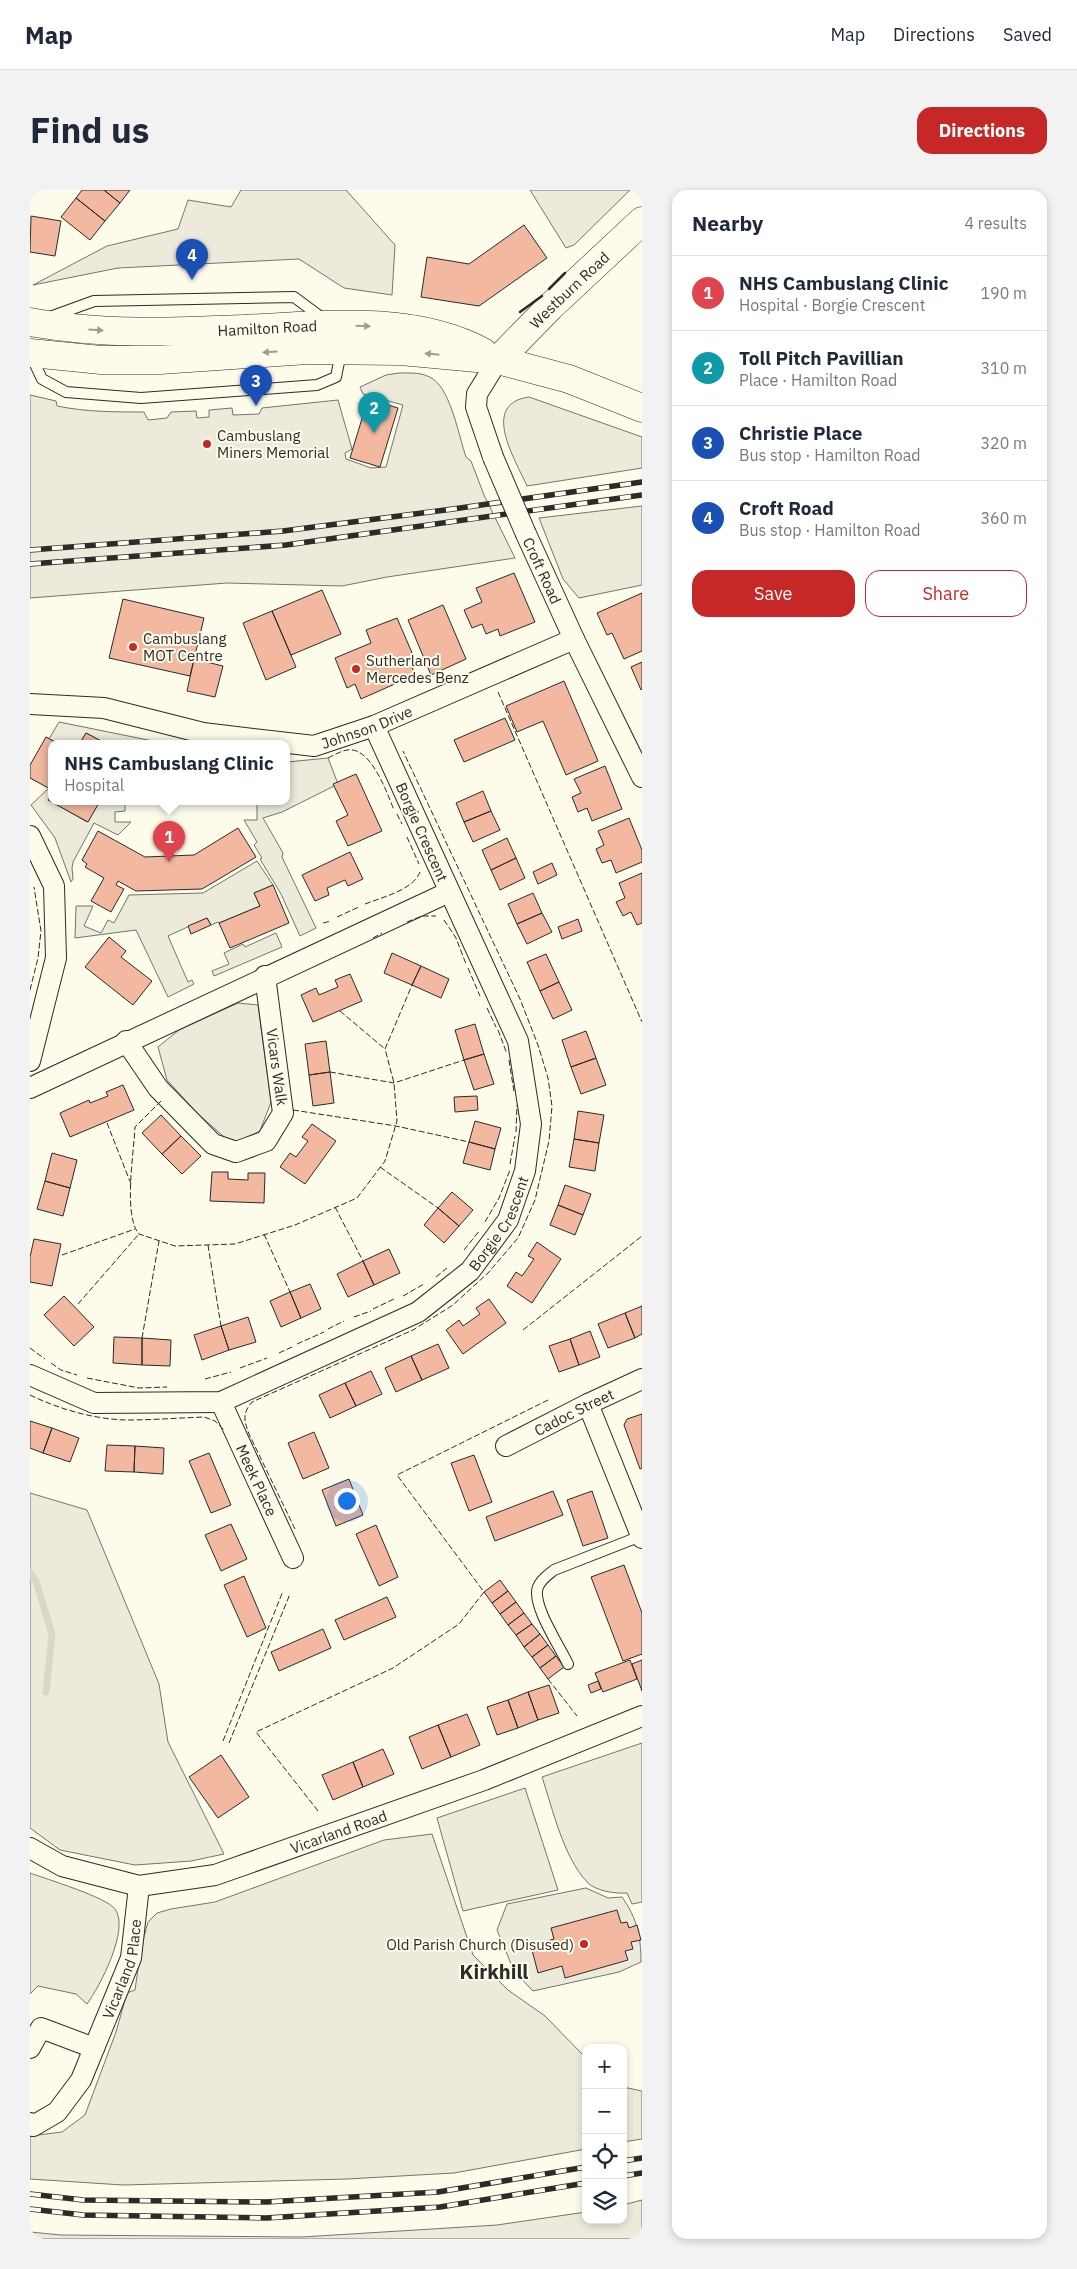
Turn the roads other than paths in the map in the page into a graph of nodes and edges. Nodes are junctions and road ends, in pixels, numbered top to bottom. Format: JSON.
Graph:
{"nodes":[{"id":1,"x":642,"y":221,"type":"edge"},
{"id":2,"x":32,"y":322,"type":"edge"},
{"id":3,"x":337,"y":337,"type":"junction"},
{"id":4,"x":30,"y":353,"type":"edge"},
{"id":5,"x":498,"y":360,"type":"junction"},
{"id":6,"x":642,"y":408,"type":"edge"},
{"id":7,"x":574,"y":639,"type":"junction"},
{"id":8,"x":30,"y":704,"type":"edge"},
{"id":9,"x":374,"y":726,"type":"junction"},
{"id":10,"x":263,"y":740,"type":"edge"},
{"id":11,"x":290,"y":743,"type":"edge"},
{"id":12,"x":637,"y":751,"type":"edge"},
{"id":13,"x":642,"y":777,"type":"edge"},
{"id":14,"x":31,"y":838,"type":"edge"},
{"id":15,"x":449,"y":892,"type":"junction"},
{"id":16,"x":265,"y":976,"type":"junction"},
{"id":17,"x":126,"y":1041,"type":"junction"},
{"id":18,"x":30,"y":1061,"type":"edge"},
{"id":19,"x":30,"y":1088,"type":"edge"},
{"id":20,"x":30,"y":1375,"type":"edge"},
{"id":21,"x":642,"y":1379,"type":"edge"},
{"id":22,"x":221,"y":1402,"type":"junction"},
{"id":23,"x":588,"y":1404,"type":"junction"},
{"id":24,"x":506,"y":1446,"type":"dead end"},
{"id":25,"x":642,"y":1537,"type":"edge"},
{"id":26,"x":293,"y":1558,"type":"dead end"},
{"id":27,"x":568,"y":1664,"type":"dead end"},
{"id":28,"x":642,"y":1716,"type":"edge"},
{"id":29,"x":30,"y":1848,"type":"edge"},
{"id":30,"x":139,"y":1886,"type":"junction"},
{"id":31,"x":30,"y":2048,"type":"edge"},
{"id":32,"x":94,"y":2048,"type":"junction"},
{"id":33,"x":30,"y":2123,"type":"edge"}],
"edges":[{"from":1,"to":5,"type":"main road","name":"Westburn Road"},
{"from":2,"to":3,"type":"main road","name":"Hamilton Road"},
{"from":3,"to":4,"type":"main road","name":"Hamilton Road","one_way":true},
{"from":3,"to":4,"type":"lane"},
{"from":3,"to":5,"type":"main road","name":"Hamilton Road"},
{"from":5,"to":6,"type":"main road","name":"Hamilton Road"},
{"from":5,"to":7,"type":"street","name":"Croft Road","bridge":true},
{"from":7,"to":9,"type":"street","name":"Johnson Drive"},
{"from":7,"to":12,"type":"street","name":"Croft Road"},
{"from":8,"to":10,"type":"street","name":"Johnson Drive"},
{"from":9,"to":11,"type":"street","name":"Johnson Drive"},
{"from":9,"to":15,"type":"street","name":"Borgie Crescent"},
{"from":12,"to":13,"type":"street","name":"Croft Road"},
{"from":14,"to":18,"type":"street"},
{"from":15,"to":16,"type":"street"},
{"from":15,"to":22,"type":"street","name":"Borgie Crescent"},
{"from":16,"to":17,"type":"street"},
{"from":16,"to":17,"type":"street","name":"Vicars Walk"},
{"from":17,"to":19,"type":"street"},
{"from":20,"to":22,"type":"street","name":"Borgie Crescent"},
{"from":21,"to":23,"type":"street","name":"Cadoc Street"},
{"from":22,"to":26,"type":"street","name":"Meek Place"},
{"from":23,"to":24,"type":"street","name":"Cadoc Street"},
{"from":23,"to":25,"type":"street"},
{"from":25,"to":27,"type":"lane"},
{"from":28,"to":30,"type":"street","name":"Vicarland Road"},
{"from":29,"to":30,"type":"street","name":"Vicarland Road"},
{"from":30,"to":32,"type":"street","name":"Vicarland Place"},
{"from":31,"to":32,"type":"street"},
{"from":32,"to":33,"type":"street","name":"Vicarland Place"}]}
